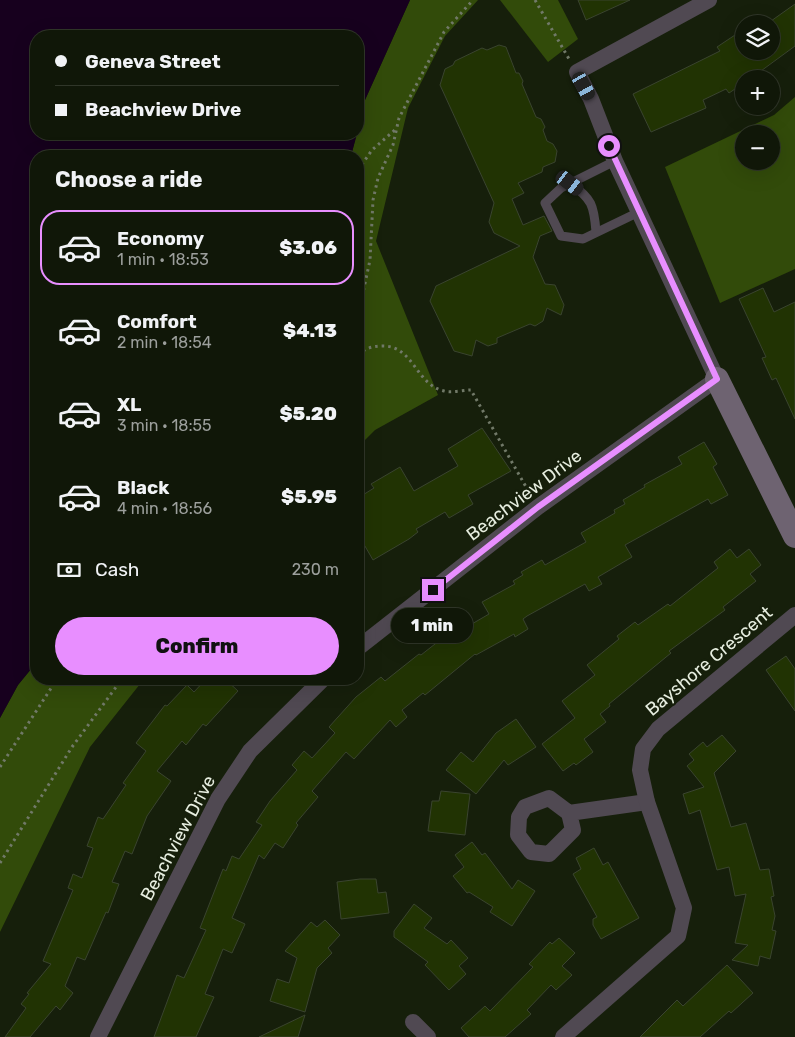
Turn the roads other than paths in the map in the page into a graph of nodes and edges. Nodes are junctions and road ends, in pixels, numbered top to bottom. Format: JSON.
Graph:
{"nodes":[{"id":1,"x":709,"y":0,"type":"edge"},
{"id":2,"x":615,"y":161,"type":"junction"},
{"id":3,"x":570,"y":183,"type":"junction"},
{"id":4,"x":639,"y":212,"type":"junction"},
{"id":5,"x":596,"y":232,"type":"junction"},
{"id":6,"x":717,"y":379,"type":"junction"},
{"id":7,"x":795,"y":536,"type":"edge"},
{"id":8,"x":795,"y":615,"type":"edge"},
{"id":9,"x":364,"y":643,"type":"edge"},
{"id":10,"x":317,"y":685,"type":"edge"},
{"id":11,"x":647,"y":802,"type":"junction"},
{"id":12,"x":569,"y":813,"type":"dead end"},
{"id":13,"x":413,"y":1022,"type":"dead end"},
{"id":14,"x":98,"y":1037,"type":"edge"},
{"id":15,"x":428,"y":1037,"type":"edge"},
{"id":16,"x":563,"y":1037,"type":"edge"}],
"edges":[{"from":1,"to":2,"type":"street"},
{"from":2,"to":3,"type":"lane"},
{"from":2,"to":4,"type":"street"},
{"from":3,"to":5,"type":"lane"},
{"from":3,"to":5,"type":"lane"},
{"from":4,"to":5,"type":"lane"},
{"from":4,"to":6,"type":"street"},
{"from":6,"to":7,"type":"street"},
{"from":6,"to":9,"type":"street","name":"Beachview Drive"},
{"from":8,"to":11,"type":"street","name":"Bayshore Crescent"},
{"from":10,"to":14,"type":"street","name":"Beachview Drive"},
{"from":11,"to":12,"type":"street"},
{"from":11,"to":16,"type":"street","name":"Bayshore Crescent"},
{"from":13,"to":15,"type":"street"}]}
